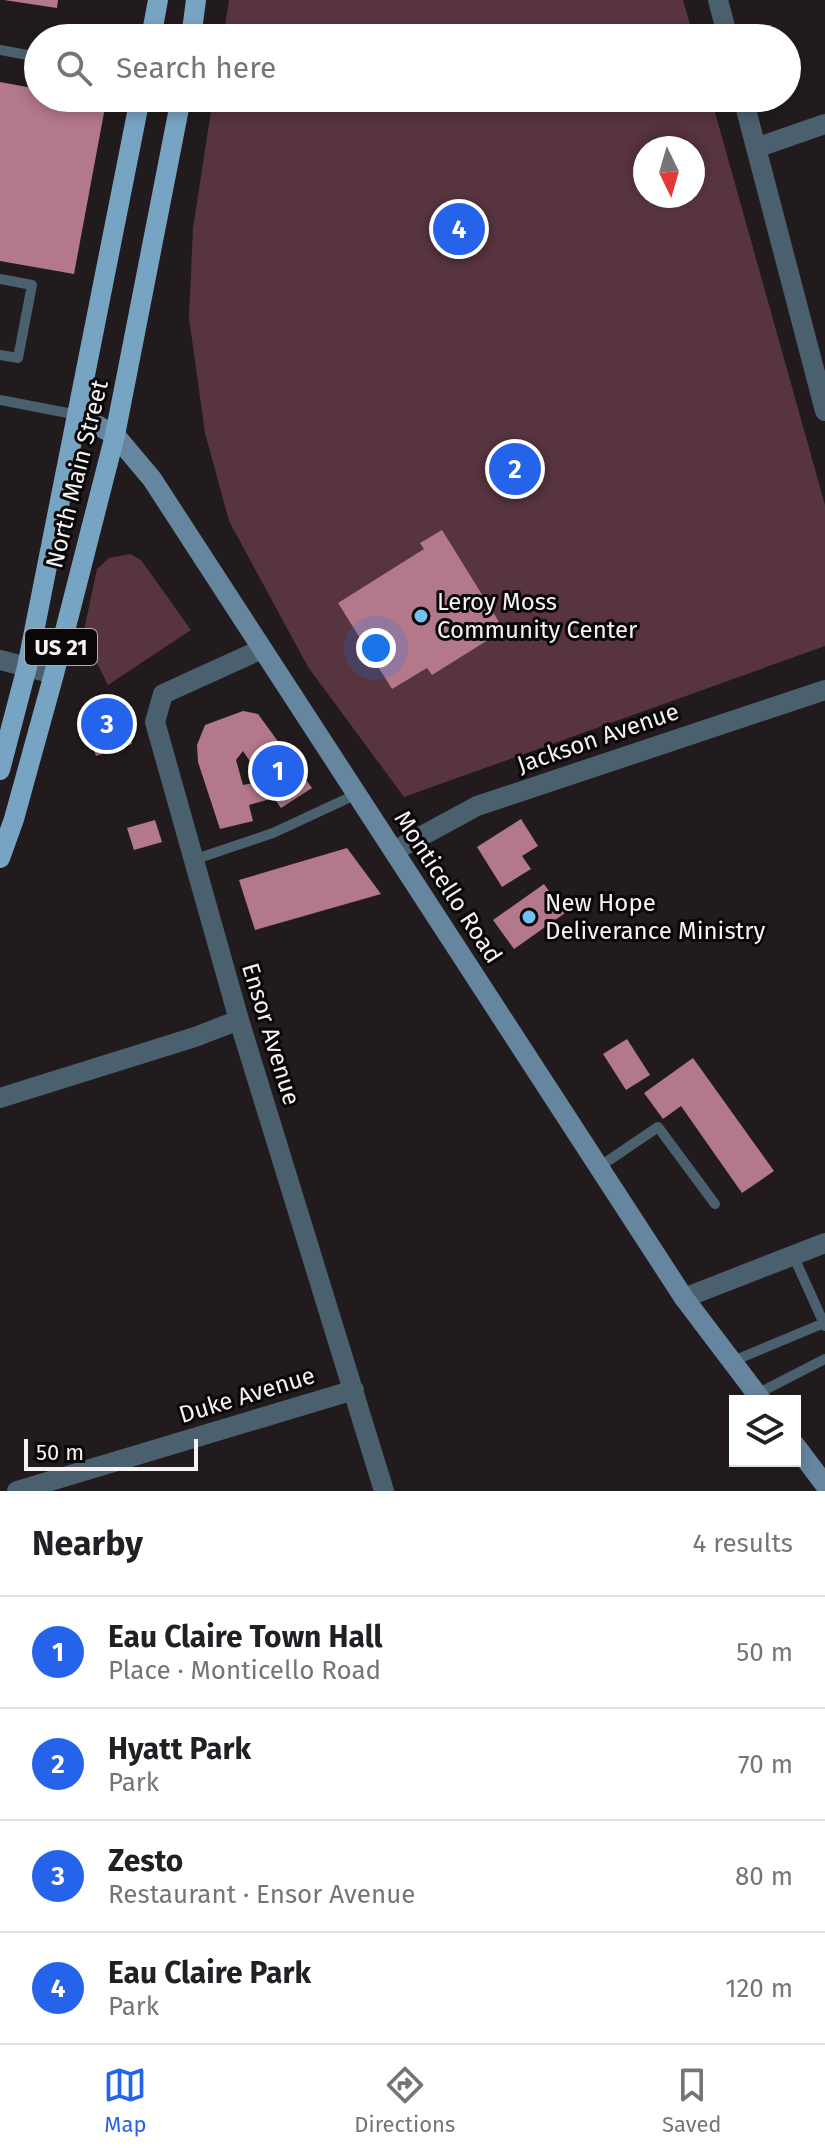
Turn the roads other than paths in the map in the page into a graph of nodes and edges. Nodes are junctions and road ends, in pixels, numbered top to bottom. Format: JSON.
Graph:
{"nodes":[{"id":1,"x":158,"y":0,"type":"edge"},
{"id":2,"x":196,"y":0,"type":"edge"},
{"id":3,"x":718,"y":0,"type":"edge"},
{"id":4,"x":154,"y":24,"type":"edge"},
{"id":5,"x":193,"y":24,"type":"edge"},
{"id":6,"x":724,"y":24,"type":"edge"},
{"id":7,"x":0,"y":50,"type":"edge"},
{"id":8,"x":24,"y":54,"type":"edge"},
{"id":9,"x":137,"y":112,"type":"edge"},
{"id":10,"x":178,"y":112,"type":"edge"},
{"id":11,"x":747,"y":112,"type":"edge"},
{"id":12,"x":825,"y":124,"type":"edge"},
{"id":13,"x":756,"y":148,"type":"junction"},
{"id":14,"x":0,"y":279,"type":"edge"},
{"id":15,"x":0,"y":355,"type":"edge"},
{"id":16,"x":0,"y":400,"type":"edge"},
{"id":17,"x":825,"y":411,"type":"edge"},
{"id":18,"x":78,"y":415,"type":"junction"},
{"id":19,"x":115,"y":435,"type":"junction"},
{"id":20,"x":262,"y":649,"type":"junction"},
{"id":21,"x":0,"y":660,"type":"edge"},
{"id":22,"x":27,"y":667,"type":"junction"},
{"id":23,"x":54,"y":674,"type":"junction"},
{"id":24,"x":825,"y":690,"type":"edge"},
{"id":25,"x":6,"y":725,"type":"edge"},
{"id":26,"x":0,"y":770,"type":"edge"},
{"id":27,"x":357,"y":794,"type":"junction"},
{"id":28,"x":394,"y":851,"type":"junction"},
{"id":29,"x":0,"y":858,"type":"edge"},
{"id":30,"x":193,"y":860,"type":"junction"},
{"id":31,"x":239,"y":1020,"type":"junction"},
{"id":32,"x":0,"y":1098,"type":"edge"},
{"id":33,"x":599,"y":1167,"type":"junction"},
{"id":34,"x":715,"y":1204,"type":"dead end"},
{"id":35,"x":825,"y":1243,"type":"edge"},
{"id":36,"x":793,"y":1255,"type":"junction"},
{"id":37,"x":684,"y":1298,"type":"junction"},
{"id":38,"x":824,"y":1324,"type":"edge"},
{"id":39,"x":825,"y":1359,"type":"edge"},
{"id":40,"x":733,"y":1361,"type":"junction"},
{"id":41,"x":354,"y":1390,"type":"junction"},
{"id":42,"x":758,"y":1395,"type":"edge"},
{"id":43,"x":763,"y":1395,"type":"edge"},
{"id":44,"x":801,"y":1453,"type":"edge"},
{"id":45,"x":825,"y":1485,"type":"edge"},
{"id":46,"x":17,"y":1491,"type":"edge"},
{"id":47,"x":384,"y":1491,"type":"edge"}],
"edges":[{"from":1,"to":4,"type":"main road"},
{"from":2,"to":5,"type":"main road"},
{"from":3,"to":6,"type":"street"},
{"from":7,"to":8,"type":"lane"},
{"from":9,"to":18,"type":"main road","name":"North Main Street","number":"US 21"},
{"from":10,"to":19,"type":"main road","name":"North Main Street","number":"US 21"},
{"from":11,"to":13,"type":"street"},
{"from":12,"to":13,"type":"street"},
{"from":13,"to":17,"type":"street"},
{"from":14,"to":15,"type":"lane"},
{"from":16,"to":18,"type":"lane"},
{"from":18,"to":19,"type":"main road","name":"Monticello Road"},
{"from":18,"to":22,"type":"main road","name":"North Main Street","number":"US 21"},
{"from":19,"to":20,"type":"main road","name":"Monticello Road"},
{"from":19,"to":23,"type":"main road","name":"North Main Street","number":"US 21"},
{"from":20,"to":27,"type":"main road","name":"Monticello Road"},
{"from":20,"to":30,"type":"street","name":"Ensor Avenue"},
{"from":21,"to":22,"type":"street"},
{"from":22,"to":23,"type":"street"},
{"from":22,"to":25,"type":"main road","name":"North Main Street","number":"US 21"},
{"from":23,"to":29,"type":"main road","name":"North Main Street","number":"US 21"},
{"from":24,"to":28,"type":"street","name":"Jackson Avenue"},
{"from":25,"to":26,"type":"main road","name":"North Main Street","number":"US 21"},
{"from":27,"to":28,"type":"main road","name":"Monticello Road"},
{"from":27,"to":30,"type":"lane"},
{"from":28,"to":33,"type":"main road","name":"Monticello Road"},
{"from":30,"to":31,"type":"street","name":"Ensor Avenue"},
{"from":31,"to":32,"type":"street"},
{"from":31,"to":41,"type":"street","name":"Ensor Avenue"},
{"from":33,"to":34,"type":"lane"},
{"from":33,"to":37,"type":"main road","name":"Monticello Road"},
{"from":35,"to":36,"type":"street"},
{"from":36,"to":37,"type":"street"},
{"from":36,"to":38,"type":"lane"},
{"from":37,"to":40,"type":"main road","name":"Monticello Road"},
{"from":38,"to":40,"type":"lane"},
{"from":39,"to":43,"type":"lane"},
{"from":40,"to":42,"type":"main road","name":"Monticello Road"},
{"from":41,"to":46,"type":"street","name":"Duke Avenue"},
{"from":41,"to":47,"type":"street","name":"Ensor Avenue"},
{"from":44,"to":45,"type":"main road"}]}
